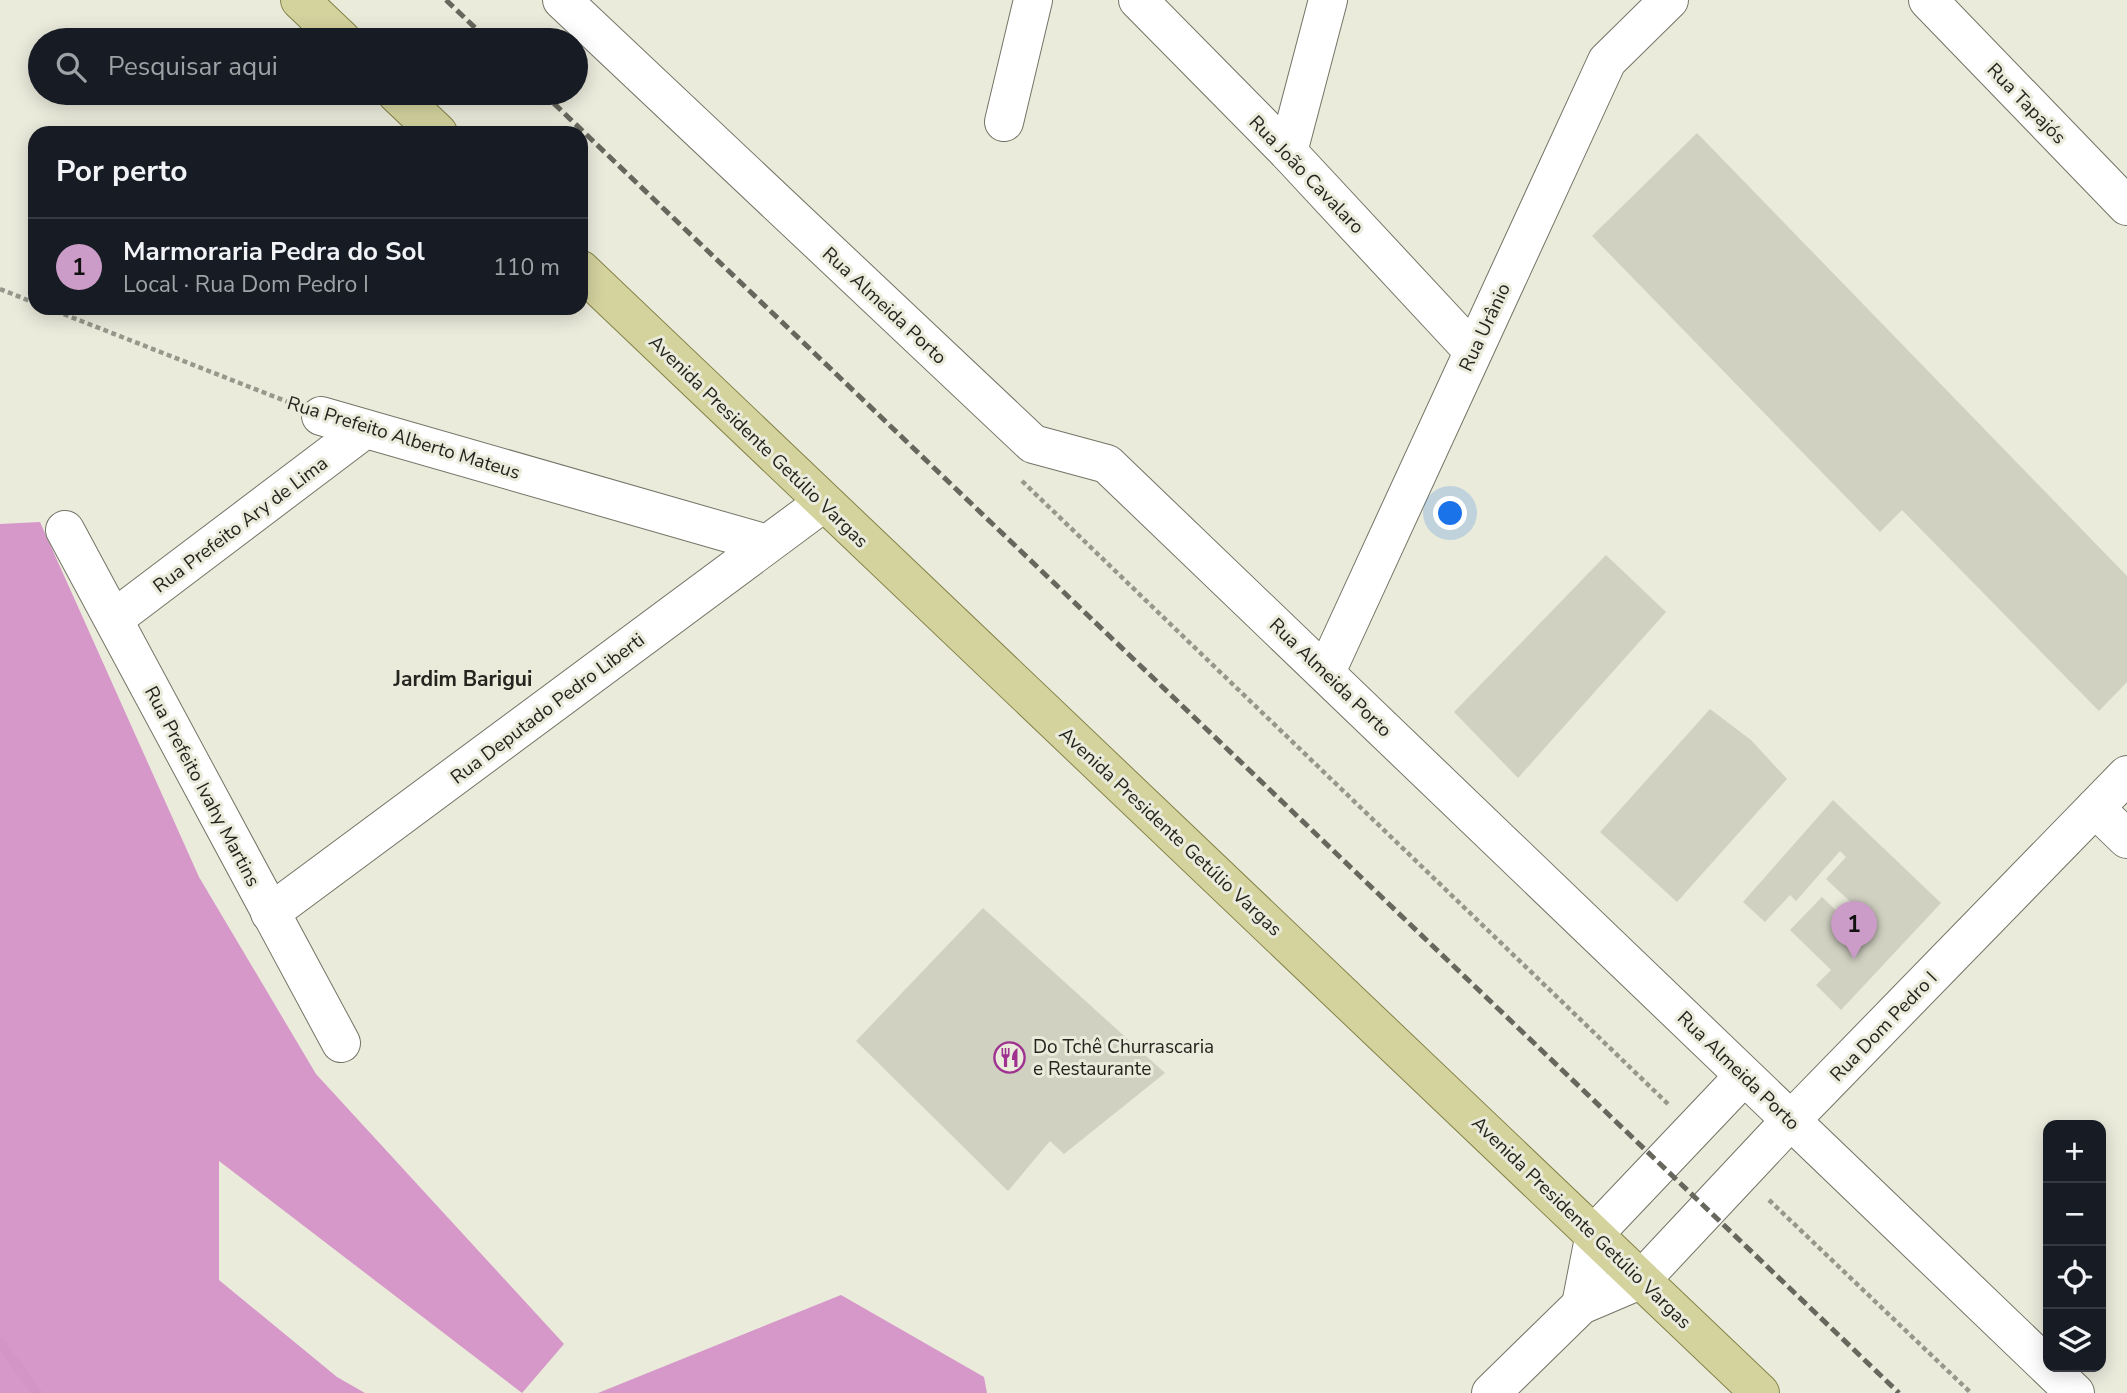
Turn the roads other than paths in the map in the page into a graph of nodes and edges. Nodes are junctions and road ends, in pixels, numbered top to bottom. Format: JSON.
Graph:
{"nodes":[{"id":1,"x":300,"y":0,"type":"edge"},
{"id":2,"x":562,"y":0,"type":"edge"},
{"id":3,"x":1033,"y":0,"type":"edge"},
{"id":4,"x":1138,"y":0,"type":"edge"},
{"id":5,"x":1328,"y":0,"type":"edge"},
{"id":6,"x":1669,"y":0,"type":"edge"},
{"id":7,"x":1928,"y":0,"type":"edge"},
{"id":8,"x":329,"y":28,"type":"edge"},
{"id":9,"x":409,"y":105,"type":"edge"},
{"id":10,"x":1004,"y":122,"type":"dead end"},
{"id":11,"x":431,"y":126,"type":"edge"},
{"id":12,"x":1288,"y":152,"type":"junction"},
{"id":13,"x":2127,"y":206,"type":"edge"},
{"id":14,"x":588,"y":277,"type":"edge"},
{"id":15,"x":1473,"y":351,"type":"junction"},
{"id":16,"x":321,"y":416,"type":"road end"},
{"id":17,"x":365,"y":429,"type":"junction"},
{"id":18,"x":823,"y":503,"type":"junction"},
{"id":19,"x":65,"y":530,"type":"dead end"},
{"id":20,"x":767,"y":544,"type":"junction"},
{"id":21,"x":115,"y":618,"type":"junction"},
{"id":22,"x":1326,"y":671,"type":"junction"},
{"id":23,"x":2127,"y":775,"type":"edge"},
{"id":24,"x":2095,"y":808,"type":"junction"},
{"id":25,"x":2127,"y":839,"type":"edge"},
{"id":26,"x":270,"y":913,"type":"junction"},
{"id":27,"x":341,"y":1043,"type":"dead end"},
{"id":28,"x":1744,"y":1076,"type":"junction"},
{"id":29,"x":1791,"y":1120,"type":"junction"},
{"id":30,"x":1595,"y":1233,"type":"junction"},
{"id":31,"x":1642,"y":1279,"type":"junction"},
{"id":32,"x":1581,"y":1305,"type":"junction"},
{"id":33,"x":1491,"y":1393,"type":"edge"},
{"id":34,"x":1760,"y":1393,"type":"edge"},
{"id":35,"x":2075,"y":1393,"type":"edge"}],
"edges":[{"from":1,"to":8,"type":"main road"},
{"from":2,"to":22,"type":"street","name":"Rua Almeida Porto"},
{"from":3,"to":10,"type":"street"},
{"from":4,"to":12,"type":"street","name":"Rua João Cavalaro"},
{"from":5,"to":12,"type":"street"},
{"from":6,"to":15,"type":"street","name":"Rua Urânio"},
{"from":7,"to":13,"type":"street","name":"Rua Tapajós"},
{"from":9,"to":11,"type":"main road"},
{"from":12,"to":15,"type":"street","name":"Rua João Cavalaro"},
{"from":14,"to":18,"type":"main road","name":"Avenida Presidente Getúlio Vargas"},
{"from":15,"to":22,"type":"street","name":"Rua Urânio"},
{"from":16,"to":17,"type":"street","name":"Rua Prefeito Alberto Mateus"},
{"from":17,"to":20,"type":"street","name":"Rua Prefeito Alberto Mateus"},
{"from":17,"to":21,"type":"street","name":"Rua Prefeito Ary de Lima"},
{"from":18,"to":20,"type":"street","name":"Rua Deputado Pedro Liberti"},
{"from":18,"to":30,"type":"main road","name":"Avenida Presidente Getúlio Vargas"},
{"from":19,"to":21,"type":"street","name":"Rua Prefeito Ivahy Martins"},
{"from":20,"to":26,"type":"street","name":"Rua Deputado Pedro Liberti"},
{"from":21,"to":26,"type":"street","name":"Rua Prefeito Ivahy Martins"},
{"from":22,"to":28,"type":"street","name":"Rua Almeida Porto"},
{"from":23,"to":24,"type":"street","name":"Rua Dom Pedro I"},
{"from":24,"to":25,"type":"street"},
{"from":24,"to":29,"type":"street","name":"Rua Dom Pedro I"},
{"from":26,"to":27,"type":"street","name":"Rua Prefeito Ivahy Martins"},
{"from":28,"to":29,"type":"street","name":"Rua Almeida Porto"},
{"from":28,"to":30,"type":"street"},
{"from":29,"to":31,"type":"street","name":"Rua Dom Pedro I"},
{"from":29,"to":35,"type":"street","name":"Rua Almeida Porto"},
{"from":30,"to":31,"type":"main road","name":"Avenida Presidente Getúlio Vargas"},
{"from":30,"to":32,"type":"street"},
{"from":31,"to":32,"type":"street"},
{"from":31,"to":34,"type":"main road","name":"Avenida Presidente Getúlio Vargas"},
{"from":32,"to":33,"type":"street"}]}
